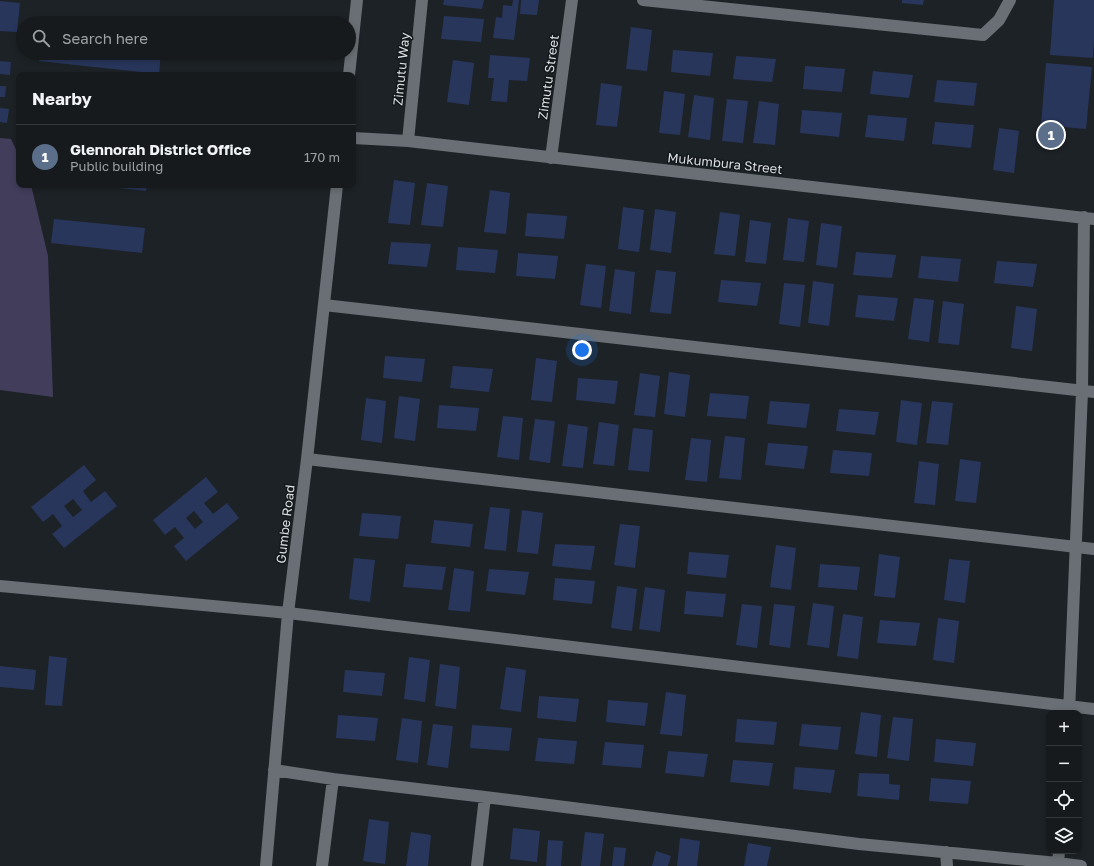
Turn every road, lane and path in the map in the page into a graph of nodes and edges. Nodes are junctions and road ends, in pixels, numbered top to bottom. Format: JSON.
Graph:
{"nodes":[{"id":1,"x":357,"y":0,"type":"edge"},
{"id":2,"x":422,"y":0,"type":"edge"},
{"id":3,"x":572,"y":0,"type":"edge"},
{"id":4,"x":643,"y":0,"type":"edge"},
{"id":5,"x":1010,"y":0,"type":"edge"},
{"id":6,"x":355,"y":16,"type":"edge"},
{"id":7,"x":351,"y":60,"type":"edge"},
{"id":8,"x":349,"y":72,"type":"edge"},
{"id":9,"x":356,"y":138,"type":"edge"},
{"id":10,"x":408,"y":141,"type":"junction"},
{"id":11,"x":551,"y":158,"type":"junction"},
{"id":12,"x":337,"y":188,"type":"edge"},
{"id":13,"x":1089,"y":218,"type":"edge"},
{"id":14,"x":324,"y":305,"type":"junction"},
{"id":15,"x":1088,"y":392,"type":"edge"},
{"id":16,"x":307,"y":458,"type":"junction"},
{"id":17,"x":1075,"y":547,"type":"junction"},
{"id":18,"x":1094,"y":549,"type":"edge"},
{"id":19,"x":0,"y":586,"type":"edge"},
{"id":20,"x":288,"y":613,"type":"junction"},
{"id":21,"x":1094,"y":709,"type":"edge"},
{"id":22,"x":1069,"y":710,"type":"edge"},
{"id":23,"x":274,"y":770,"type":"junction"},
{"id":24,"x":333,"y":779,"type":"junction"},
{"id":25,"x":485,"y":797,"type":"junction"},
{"id":26,"x":946,"y":852,"type":"junction"},
{"id":27,"x":1058,"y":860,"type":"edge"},
{"id":28,"x":266,"y":866,"type":"edge"},
{"id":29,"x":322,"y":866,"type":"edge"},
{"id":30,"x":477,"y":866,"type":"edge"},
{"id":31,"x":947,"y":866,"type":"edge"},
{"id":32,"x":1081,"y":866,"type":"edge"}],
"edges":[{"from":1,"to":6,"type":"street"},
{"from":2,"to":10,"type":"street","name":"Zimutu Way"},
{"from":3,"to":11,"type":"street","name":"Zimutu Street"},
{"from":4,"to":5,"type":"street"},
{"from":7,"to":8,"type":"street"},
{"from":9,"to":10,"type":"street","name":"Mukumbura Street"},
{"from":10,"to":11,"type":"street","name":"Mukumbura Street"},
{"from":11,"to":13,"type":"street","name":"Mukumbura Street"},
{"from":12,"to":14,"type":"street","name":"Gumbe Road"},
{"from":13,"to":15,"type":"street"},
{"from":14,"to":15,"type":"street"},
{"from":14,"to":16,"type":"street","name":"Gumbe Road"},
{"from":15,"to":17,"type":"street"},
{"from":16,"to":17,"type":"street"},
{"from":16,"to":20,"type":"street","name":"Gumbe Road"},
{"from":17,"to":18,"type":"street"},
{"from":17,"to":22,"type":"street"},
{"from":19,"to":20,"type":"street"},
{"from":20,"to":22,"type":"street"},
{"from":20,"to":23,"type":"street","name":"Gumbe Road"},
{"from":21,"to":22,"type":"street"},
{"from":23,"to":24,"type":"street"},
{"from":23,"to":28,"type":"street","name":"Gumbe Road"},
{"from":24,"to":25,"type":"street"},
{"from":24,"to":29,"type":"street"},
{"from":25,"to":26,"type":"street"},
{"from":25,"to":30,"type":"street"},
{"from":26,"to":27,"type":"street"},
{"from":26,"to":31,"type":"street"},
{"from":27,"to":32,"type":"street"}]}
